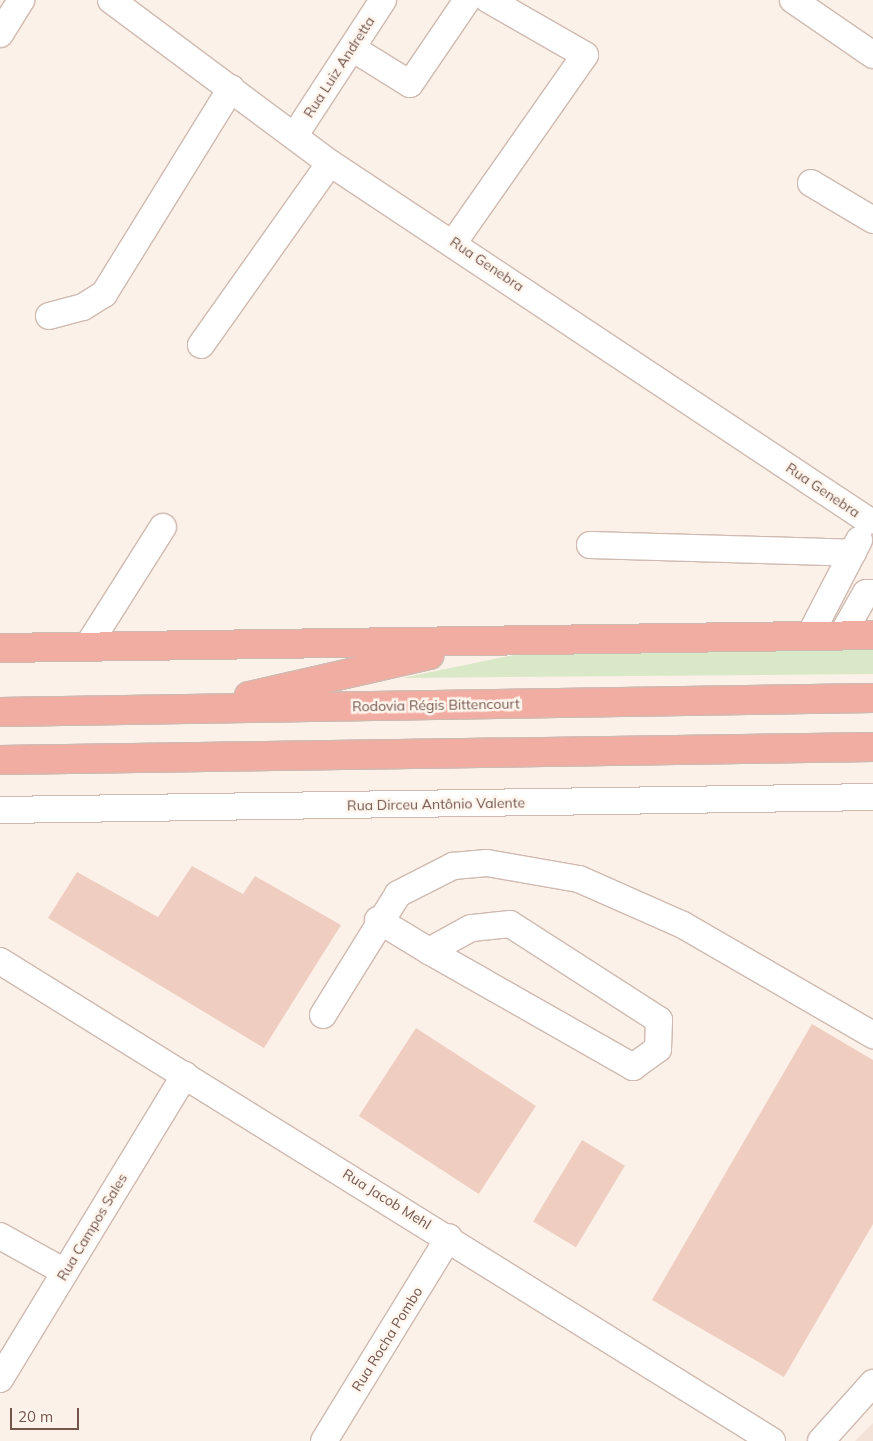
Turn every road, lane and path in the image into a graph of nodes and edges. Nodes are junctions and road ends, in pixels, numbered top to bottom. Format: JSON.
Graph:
{"nodes":[{"id":1,"x":21,"y":0,"type":"edge"},
{"id":2,"x":111,"y":0,"type":"edge"},
{"id":3,"x":383,"y":0,"type":"edge"},
{"id":4,"x":467,"y":0,"type":"edge"},
{"id":5,"x":489,"y":0,"type":"edge"},
{"id":6,"x":793,"y":0,"type":"edge"},
{"id":7,"x":0,"y":34,"type":"edge"},
{"id":8,"x":352,"y":48,"type":"junction"},
{"id":9,"x":873,"y":55,"type":"edge"},
{"id":10,"x":231,"y":88,"type":"junction"},
{"id":11,"x":295,"y":135,"type":"junction"},
{"id":12,"x":330,"y":163,"type":"junction"},
{"id":13,"x":811,"y":183,"type":"dead end"},
{"id":14,"x":873,"y":220,"type":"edge"},
{"id":15,"x":454,"y":242,"type":"junction"},
{"id":16,"x":48,"y":316,"type":"dead end"},
{"id":17,"x":201,"y":345,"type":"dead end"},
{"id":18,"x":871,"y":518,"type":"edge"},
{"id":19,"x":163,"y":527,"type":"dead end"},
{"id":20,"x":590,"y":545,"type":"dead end"},
{"id":21,"x":853,"y":553,"type":"junction"},
{"id":22,"x":873,"y":593,"type":"edge"},
{"id":23,"x":873,"y":634,"type":"edge"},
{"id":24,"x":810,"y":635,"type":"junction"},
{"id":25,"x":842,"y":635,"type":"junction"},
{"id":26,"x":481,"y":643,"type":"junction"},
{"id":27,"x":87,"y":647,"type":"junction"},
{"id":28,"x":0,"y":648,"type":"edge"},
{"id":29,"x":873,"y":698,"type":"edge"},
{"id":30,"x":196,"y":708,"type":"junction"},
{"id":31,"x":0,"y":712,"type":"edge"},
{"id":32,"x":873,"y":747,"type":"edge"},
{"id":33,"x":0,"y":760,"type":"edge"},
{"id":34,"x":873,"y":797,"type":"edge"},
{"id":35,"x":0,"y":810,"type":"edge"},
{"id":36,"x":378,"y":920,"type":"junction"},
{"id":37,"x":429,"y":951,"type":"junction"},
{"id":38,"x":0,"y":962,"type":"edge"},
{"id":39,"x":323,"y":1015,"type":"dead end"},
{"id":40,"x":873,"y":1035,"type":"edge"},
{"id":41,"x":185,"y":1075,"type":"junction"},
{"id":42,"x":0,"y":1236,"type":"edge"},
{"id":43,"x":450,"y":1237,"type":"junction"},
{"id":44,"x":65,"y":1272,"type":"junction"},
{"id":45,"x":0,"y":1379,"type":"edge"},
{"id":46,"x":873,"y":1383,"type":"edge"},
{"id":47,"x":324,"y":1441,"type":"edge"},
{"id":48,"x":772,"y":1441,"type":"edge"},
{"id":49,"x":821,"y":1441,"type":"edge"}],
"edges":[{"from":1,"to":7,"type":"street"},
{"from":2,"to":10,"type":"street","name":"Rua Genebra"},
{"from":3,"to":8,"type":"street","name":"Rua Luiz Andretta"},
{"from":4,"to":8,"type":"street"},
{"from":5,"to":15,"type":"street"},
{"from":6,"to":9,"type":"street"},
{"from":8,"to":11,"type":"street","name":"Rua Luiz Andretta"},
{"from":10,"to":11,"type":"street","name":"Rua Genebra"},
{"from":10,"to":16,"type":"street"},
{"from":11,"to":12,"type":"street","name":"Rua Genebra"},
{"from":12,"to":15,"type":"street","name":"Rua Genebra"},
{"from":12,"to":17,"type":"street"},
{"from":13,"to":14,"type":"street"},
{"from":15,"to":18,"type":"street","name":"Rua Genebra"},
{"from":18,"to":21,"type":"street"},
{"from":19,"to":27,"type":"street"},
{"from":20,"to":21,"type":"street"},
{"from":21,"to":24,"type":"street"},
{"from":22,"to":25,"type":"street"},
{"from":23,"to":25,"type":"highway"},
{"from":24,"to":25,"type":"highway"},
{"from":24,"to":26,"type":"highway"},
{"from":26,"to":27,"type":"highway"},
{"from":26,"to":30,"type":"highway"},
{"from":27,"to":28,"type":"highway"},
{"from":29,"to":30,"type":"highway","name":"Rodovia Régis Bittencourt"},
{"from":30,"to":31,"type":"highway","name":"Rodovia Régis Bittencourt"},
{"from":32,"to":33,"type":"highway"},
{"from":34,"to":35,"type":"street","name":"Rua Dirceu Antônio Valente"},
{"from":36,"to":37,"type":"street"},
{"from":36,"to":39,"type":"street"},
{"from":36,"to":40,"type":"street"},
{"from":37,"to":37,"type":"street"},
{"from":38,"to":41,"type":"street","name":"Rua Jacob Mehl"},
{"from":41,"to":43,"type":"street","name":"Rua Jacob Mehl"},
{"from":41,"to":44,"type":"street","name":"Rua Campos Sales"},
{"from":42,"to":44,"type":"street"},
{"from":43,"to":47,"type":"street","name":"Rua Rocha Pombo"},
{"from":43,"to":48,"type":"street","name":"Rua Jacob Mehl"},
{"from":44,"to":45,"type":"street","name":"Rua Campos Sales"},
{"from":46,"to":49,"type":"street"}]}
